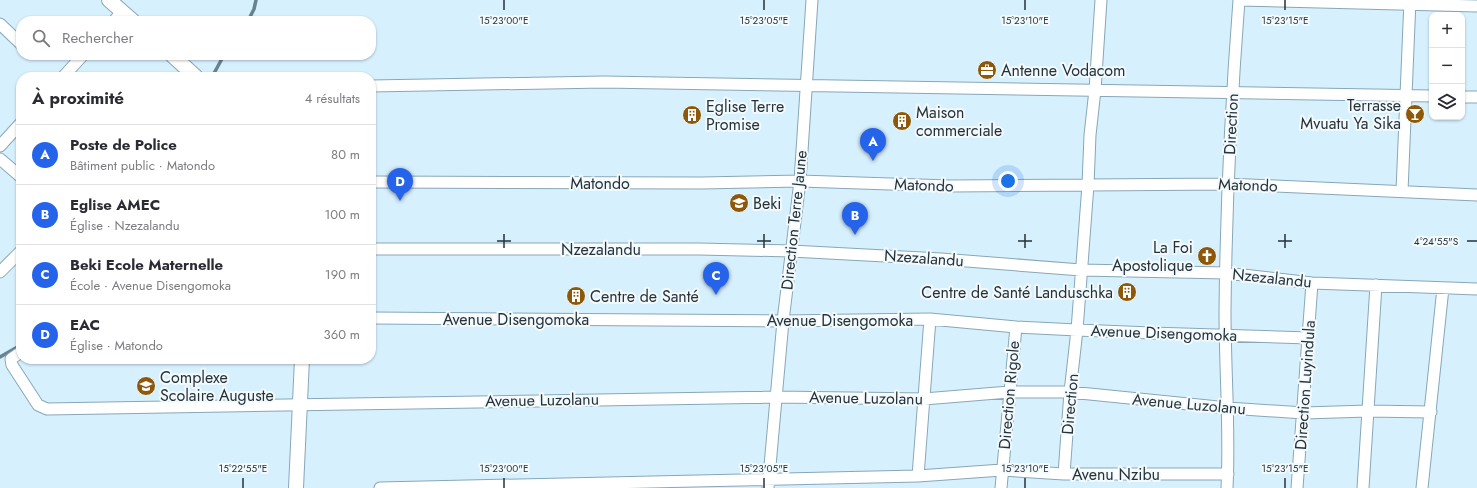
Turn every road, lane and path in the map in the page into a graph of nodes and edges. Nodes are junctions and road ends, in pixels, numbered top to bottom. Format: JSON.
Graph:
{"nodes":[{"id":1,"x":110,"y":0,"type":"edge"},
{"id":2,"x":812,"y":0,"type":"edge"},
{"id":3,"x":1101,"y":0,"type":"edge"},
{"id":4,"x":1240,"y":0,"type":"edge"},
{"id":5,"x":1410,"y":2,"type":"edge"},
{"id":6,"x":1477,"y":6,"type":"edge"},
{"id":7,"x":122,"y":16,"type":"edge"},
{"id":8,"x":0,"y":24,"type":"edge"},
{"id":9,"x":16,"y":39,"type":"edge"},
{"id":10,"x":78,"y":60,"type":"edge"},
{"id":11,"x":178,"y":60,"type":"edge"},
{"id":12,"x":68,"y":72,"type":"edge"},
{"id":13,"x":192,"y":72,"type":"edge"},
{"id":14,"x":376,"y":86,"type":"edge"},
{"id":15,"x":805,"y":86,"type":"junction"},
{"id":16,"x":1095,"y":90,"type":"junction"},
{"id":17,"x":1232,"y":93,"type":"junction"},
{"id":18,"x":1407,"y":96,"type":"junction"},
{"id":19,"x":1429,"y":96,"type":"edge"},
{"id":20,"x":1465,"y":97,"type":"edge"},
{"id":21,"x":1477,"y":97,"type":"edge"},
{"id":22,"x":16,"y":128,"type":"edge"},
{"id":23,"x":0,"y":146,"type":"edge"},
{"id":24,"x":0,"y":159,"type":"edge"},
{"id":25,"x":16,"y":173,"type":"edge"},
{"id":26,"x":800,"y":181,"type":"junction"},
{"id":27,"x":376,"y":182,"type":"edge"},
{"id":28,"x":1228,"y":184,"type":"junction"},
{"id":29,"x":1088,"y":185,"type":"junction"},
{"id":30,"x":1402,"y":191,"type":"junction"},
{"id":31,"x":1477,"y":195,"type":"edge"},
{"id":32,"x":376,"y":249,"type":"edge"},
{"id":33,"x":791,"y":251,"type":"junction"},
{"id":34,"x":16,"y":256,"type":"edge"},
{"id":35,"x":1081,"y":270,"type":"junction"},
{"id":36,"x":0,"y":272,"type":"edge"},
{"id":37,"x":1226,"y":274,"type":"junction"},
{"id":38,"x":1312,"y":283,"type":"junction"},
{"id":39,"x":1376,"y":285,"type":"junction"},
{"id":40,"x":1443,"y":288,"type":"junction"},
{"id":41,"x":1477,"y":289,"type":"edge"},
{"id":42,"x":376,"y":318,"type":"edge"},
{"id":43,"x":930,"y":319,"type":"junction"},
{"id":44,"x":783,"y":321,"type":"junction"},
{"id":45,"x":1016,"y":327,"type":"junction"},
{"id":46,"x":1077,"y":330,"type":"junction"},
{"id":47,"x":1225,"y":336,"type":"junction"},
{"id":48,"x":1309,"y":338,"type":"junction"},
{"id":49,"x":16,"y":356,"type":"edge"},
{"id":50,"x":302,"y":364,"type":"edge"},
{"id":51,"x":1009,"y":392,"type":"junction"},
{"id":52,"x":1070,"y":392,"type":"junction"},
{"id":53,"x":776,"y":397,"type":"junction"},
{"id":54,"x":924,"y":399,"type":"junction"},
{"id":55,"x":300,"y":404,"type":"junction"},
{"id":56,"x":1228,"y":408,"type":"junction"},
{"id":57,"x":1368,"y":411,"type":"junction"},
{"id":58,"x":1431,"y":412,"type":"junction"},
{"id":59,"x":1304,"y":413,"type":"junction"},
{"id":60,"x":1002,"y":470,"type":"junction"},
{"id":61,"x":1064,"y":474,"type":"junction"},
{"id":62,"x":1228,"y":474,"type":"junction"},
{"id":63,"x":918,"y":476,"type":"junction"},
{"id":64,"x":769,"y":483,"type":"edge"},
{"id":65,"x":296,"y":488,"type":"edge"},
{"id":66,"x":380,"y":488,"type":"edge"},
{"id":67,"x":1001,"y":488,"type":"edge"},
{"id":68,"x":1227,"y":488,"type":"edge"},
{"id":69,"x":1297,"y":488,"type":"edge"},
{"id":70,"x":1363,"y":488,"type":"edge"},
{"id":71,"x":1422,"y":488,"type":"edge"}],
"edges":[{"from":1,"to":7,"type":"street"},
{"from":2,"to":15,"type":"street","name":"Direction Terre Jaune"},
{"from":3,"to":16,"type":"street","name":"Direction"},
{"from":4,"to":5,"type":"street"},
{"from":4,"to":17,"type":"street","name":"Direction"},
{"from":5,"to":6,"type":"street"},
{"from":5,"to":18,"type":"street"},
{"from":8,"to":9,"type":"street"},
{"from":10,"to":12,"type":"street"},
{"from":11,"to":13,"type":"street"},
{"from":14,"to":15,"type":"street"},
{"from":15,"to":16,"type":"street"},
{"from":15,"to":26,"type":"street","name":"Direction Terre Jaune"},
{"from":16,"to":17,"type":"street"},
{"from":16,"to":29,"type":"street","name":"Direction"},
{"from":17,"to":18,"type":"street"},
{"from":17,"to":28,"type":"street","name":"Direction"},
{"from":18,"to":19,"type":"street"},
{"from":18,"to":30,"type":"street"},
{"from":20,"to":21,"type":"street"},
{"from":22,"to":23,"type":"street"},
{"from":24,"to":25,"type":"street"},
{"from":26,"to":27,"type":"street","name":"Matondo"},
{"from":26,"to":29,"type":"street","name":"Matondo"},
{"from":26,"to":33,"type":"street","name":"Direction Terre Jaune"},
{"from":28,"to":29,"type":"street","name":"Matondo"},
{"from":28,"to":30,"type":"street","name":"Matondo"},
{"from":28,"to":37,"type":"street","name":"Direction"},
{"from":29,"to":35,"type":"street","name":"Direction"},
{"from":30,"to":31,"type":"street","name":"Matondo"},
{"from":32,"to":33,"type":"street","name":"Nzezalandu"},
{"from":33,"to":35,"type":"street","name":"Nzezalandu"},
{"from":33,"to":44,"type":"street","name":"Direction Terre Jaune"},
{"from":34,"to":36,"type":"street"},
{"from":35,"to":37,"type":"street","name":"Nzezalandu"},
{"from":35,"to":46,"type":"street","name":"Direction"},
{"from":37,"to":38,"type":"street","name":"Nzezalandu"},
{"from":37,"to":47,"type":"street","name":"Direction"},
{"from":38,"to":39,"type":"street","name":"Nzezalandu"},
{"from":38,"to":48,"type":"street","name":"Direction Luyindula"},
{"from":39,"to":40,"type":"street","name":"Nzezalandu"},
{"from":39,"to":57,"type":"street"},
{"from":40,"to":41,"type":"street","name":"Nzezalandu"},
{"from":40,"to":58,"type":"street"},
{"from":42,"to":44,"type":"street","name":"Avenue Disengomoka"},
{"from":43,"to":44,"type":"street","name":"Avenue Disengomoka"},
{"from":43,"to":45,"type":"street","name":"Avenue Disengomoka"},
{"from":43,"to":54,"type":"street"},
{"from":44,"to":53,"type":"street","name":"Direction Terre Jaune"},
{"from":45,"to":46,"type":"street","name":"Avenue Disengomoka"},
{"from":45,"to":51,"type":"street","name":"Direction Rigole"},
{"from":46,"to":47,"type":"street","name":"Avenue Disengomoka"},
{"from":46,"to":52,"type":"street","name":"Direction"},
{"from":47,"to":48,"type":"street","name":"Avenue Disengomoka"},
{"from":47,"to":56,"type":"street","name":"Direction"},
{"from":48,"to":59,"type":"street","name":"Direction Luyindula"},
{"from":49,"to":55,"type":"street","name":"Avenue Luzolanu"},
{"from":50,"to":55,"type":"street"},
{"from":51,"to":52,"type":"street","name":"Avenue Luzolanu"},
{"from":51,"to":54,"type":"street","name":"Avenue Luzolanu"},
{"from":51,"to":60,"type":"street","name":"Direction Rigole"},
{"from":52,"to":56,"type":"street","name":"Avenue Luzolanu"},
{"from":52,"to":61,"type":"street","name":"Direction"},
{"from":53,"to":54,"type":"street","name":"Avenue Luzolanu"},
{"from":53,"to":55,"type":"street","name":"Avenue Luzolanu"},
{"from":53,"to":64,"type":"street","name":"Direction Terre Jaune"},
{"from":54,"to":63,"type":"street"},
{"from":55,"to":65,"type":"street"},
{"from":56,"to":59,"type":"street","name":"Avenue Luzolanu"},
{"from":56,"to":62,"type":"street","name":"Direction"},
{"from":57,"to":58,"type":"street","name":"Avenue Luzolanu"},
{"from":57,"to":59,"type":"street","name":"Avenue Luzolanu"},
{"from":57,"to":70,"type":"street"},
{"from":58,"to":71,"type":"street"},
{"from":59,"to":69,"type":"street","name":"Direction Luyindula"},
{"from":60,"to":61,"type":"street","name":"Avenu Nzibu"},
{"from":60,"to":63,"type":"street","name":"Avenu Nzibu"},
{"from":60,"to":67,"type":"street","name":"Direction Rigole"},
{"from":61,"to":62,"type":"street","name":"Avenu Nzibu"},
{"from":62,"to":68,"type":"street","name":"Direction"},
{"from":63,"to":64,"type":"street","name":"Avenu Nzibu"},
{"from":64,"to":66,"type":"street","name":"Avenu Nzibu"}]}
